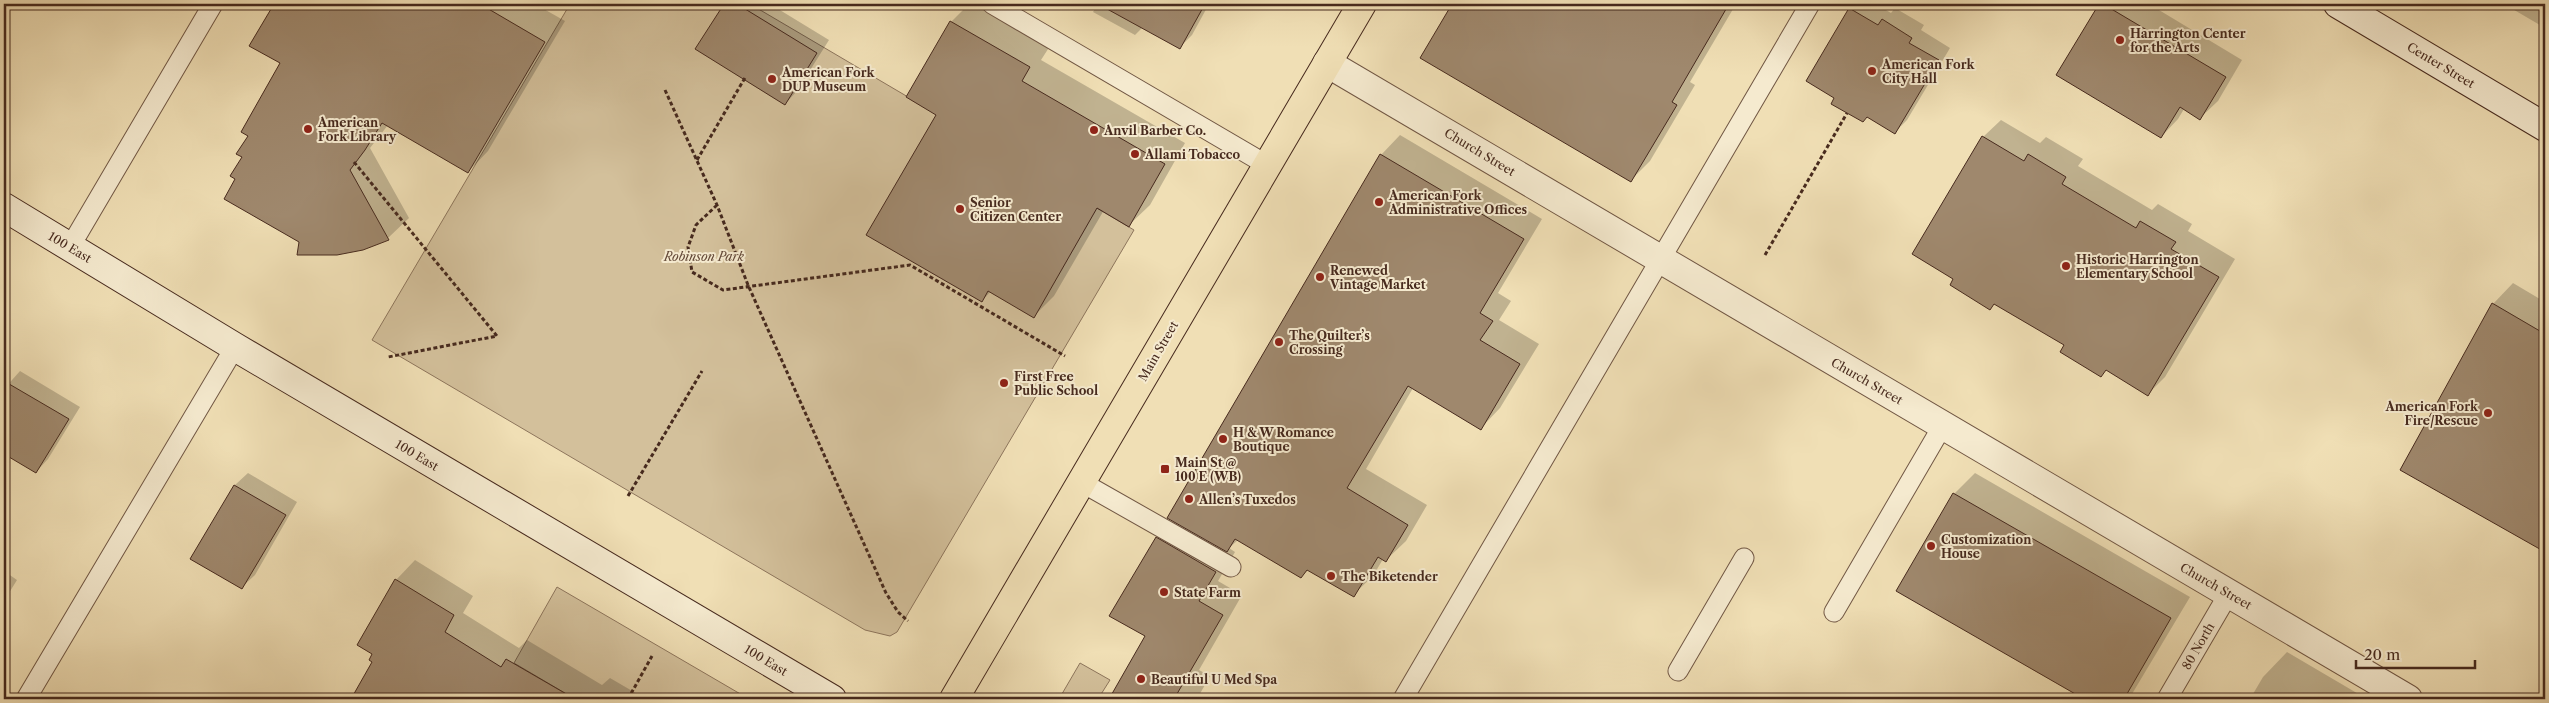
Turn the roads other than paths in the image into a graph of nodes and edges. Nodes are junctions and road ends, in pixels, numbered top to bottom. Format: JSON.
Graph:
{"nodes":[{"id":1,"x":213,"y":4,"type":"edge"},
{"id":2,"x":992,"y":4,"type":"edge"},
{"id":3,"x":1362,"y":4,"type":"edge"},
{"id":4,"x":1810,"y":4,"type":"edge"},
{"id":5,"x":2338,"y":4,"type":"edge"},
{"id":6,"x":1327,"y":62,"type":"junction"},
{"id":7,"x":2545,"y":127,"type":"edge"},
{"id":8,"x":1267,"y":165,"type":"junction"},
{"id":9,"x":4,"y":207,"type":"edge"},
{"id":10,"x":70,"y":247,"type":"junction"},
{"id":11,"x":1660,"y":259,"type":"junction"},
{"id":12,"x":235,"y":347,"type":"junction"},
{"id":13,"x":1943,"y":425,"type":"junction"},
{"id":14,"x":1080,"y":482,"type":"junction"},
{"id":15,"x":1744,"y":558,"type":"dead end"},
{"id":16,"x":1231,"y":567,"type":"dead end"},
{"id":17,"x":2229,"y":593,"type":"junction"},
{"id":18,"x":1834,"y":612,"type":"dead end"},
{"id":19,"x":1678,"y":671,"type":"dead end"},
{"id":20,"x":26,"y":699,"type":"edge"},
{"id":21,"x":832,"y":699,"type":"edge"},
{"id":22,"x":954,"y":699,"type":"edge"},
{"id":23,"x":1403,"y":699,"type":"edge"},
{"id":24,"x":2167,"y":699,"type":"edge"},
{"id":25,"x":2408,"y":699,"type":"edge"}],
"edges":[{"from":1,"to":10,"type":"lane"},
{"from":2,"to":8,"type":"lane"},
{"from":3,"to":6,"type":"main road","name":"Main Street"},
{"from":4,"to":11,"type":"lane"},
{"from":5,"to":7,"type":"street","name":"Center Street"},
{"from":6,"to":8,"type":"main road","name":"Main Street"},
{"from":6,"to":11,"type":"street","name":"Church Street"},
{"from":8,"to":14,"type":"main road","name":"Main Street"},
{"from":9,"to":10,"type":"street","name":"100 East"},
{"from":10,"to":12,"type":"street","name":"100 East"},
{"from":11,"to":13,"type":"street","name":"Church Street"},
{"from":11,"to":23,"type":"lane"},
{"from":12,"to":20,"type":"lane"},
{"from":12,"to":21,"type":"street","name":"100 East"},
{"from":13,"to":17,"type":"street","name":"Church Street"},
{"from":13,"to":18,"type":"lane"},
{"from":14,"to":16,"type":"lane"},
{"from":14,"to":22,"type":"main road","name":"Main Street"},
{"from":15,"to":19,"type":"lane"},
{"from":17,"to":24,"type":"lane","name":"80 North"},
{"from":17,"to":25,"type":"street","name":"Church Street"}]}
